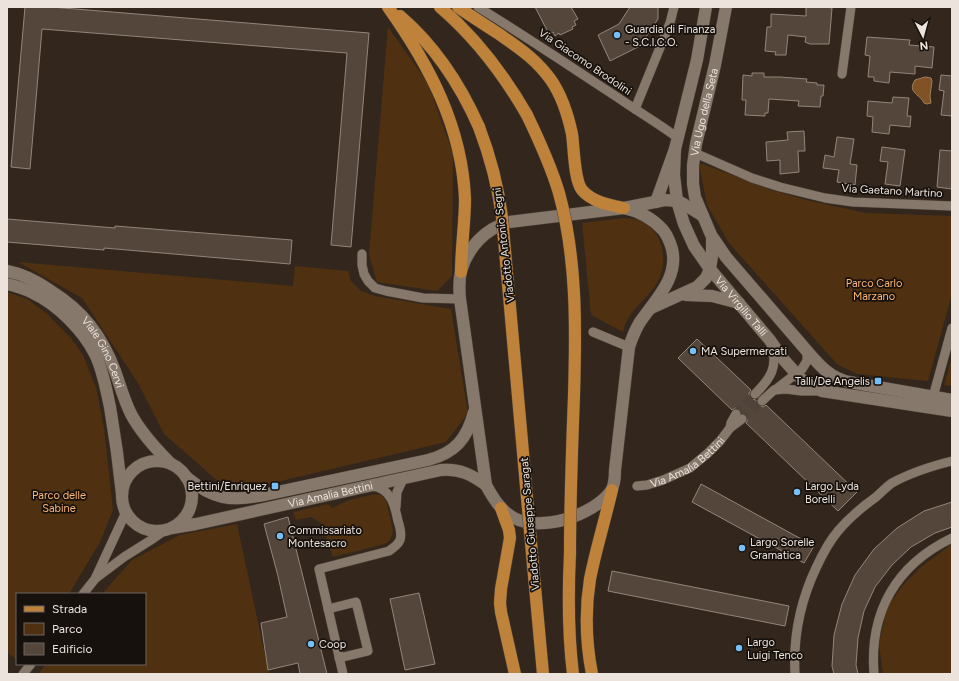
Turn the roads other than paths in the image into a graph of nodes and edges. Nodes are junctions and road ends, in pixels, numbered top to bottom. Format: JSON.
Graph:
{"nodes":[{"id":1,"x":389,"y":7,"type":"edge"},
{"id":2,"x":440,"y":7,"type":"edge"},
{"id":3,"x":458,"y":7,"type":"edge"},
{"id":4,"x":478,"y":7,"type":"edge"},
{"id":5,"x":674,"y":7,"type":"edge"},
{"id":6,"x":706,"y":7,"type":"edge"},
{"id":7,"x":726,"y":7,"type":"edge"},
{"id":8,"x":851,"y":7,"type":"edge"},
{"id":9,"x":842,"y":74,"type":"dead end"},
{"id":10,"x":635,"y":109,"type":"junction"},
{"id":11,"x":677,"y":144,"type":"junction"},
{"id":12,"x":695,"y":154,"type":"junction"},
{"id":13,"x":677,"y":201,"type":"junction"},
{"id":14,"x":656,"y":202,"type":"junction"},
{"id":15,"x":952,"y":206,"type":"edge"},
{"id":16,"x":624,"y":208,"type":"junction"},
{"id":17,"x":703,"y":216,"type":"junction"},
{"id":18,"x":712,"y":237,"type":"junction"},
{"id":19,"x":362,"y":254,"type":"dead end"},
{"id":20,"x":710,"y":269,"type":"junction"},
{"id":21,"x":7,"y":271,"type":"edge"},
{"id":22,"x":461,"y":272,"type":"junction"},
{"id":23,"x":7,"y":284,"type":"edge"},
{"id":24,"x":677,"y":296,"type":"junction"},
{"id":25,"x":460,"y":299,"type":"junction"},
{"id":26,"x":739,"y":303,"type":"junction"},
{"id":27,"x":650,"y":309,"type":"junction"},
{"id":28,"x":952,"y":328,"type":"edge"},
{"id":29,"x":593,"y":332,"type":"dead end"},
{"id":30,"x":769,"y":339,"type":"junction"},
{"id":31,"x":630,"y":347,"type":"junction"},
{"id":32,"x":808,"y":352,"type":"junction"},
{"id":33,"x":796,"y":373,"type":"junction"},
{"id":34,"x":517,"y":374,"type":"joint"},
{"id":35,"x":774,"y":390,"type":"junction"},
{"id":36,"x":822,"y":390,"type":"junction"},
{"id":37,"x":755,"y":394,"type":"tunnel mouth"},
{"id":38,"x":933,"y":397,"type":"junction"},
{"id":39,"x":952,"y":400,"type":"edge"},
{"id":40,"x":762,"y":401,"type":"tunnel mouth"},
{"id":41,"x":475,"y":408,"type":"junction"},
{"id":42,"x":952,"y":411,"type":"edge"},
{"id":43,"x":739,"y":417,"type":"tunnel mouth"},
{"id":44,"x":952,"y":461,"type":"edge"},
{"id":45,"x":171,"y":464,"type":"junction"},
{"id":46,"x":186,"y":477,"type":"junction"},
{"id":47,"x":403,"y":479,"type":"junction"},
{"id":48,"x":371,"y":486,"type":"junction"},
{"id":49,"x":486,"y":486,"type":"junction"},
{"id":50,"x":637,"y":486,"type":"dead end"},
{"id":51,"x":612,"y":490,"type":"junction"},
{"id":52,"x":122,"y":494,"type":"junction"},
{"id":53,"x":501,"y":508,"type":"junction"},
{"id":54,"x":396,"y":509,"type":"junction"},
{"id":55,"x":126,"y":512,"type":"junction"},
{"id":56,"x":169,"y":529,"type":"junction"},
{"id":57,"x":952,"y":538,"type":"edge"},
{"id":58,"x":95,"y":579,"type":"junction"},
{"id":59,"x":84,"y":593,"type":"edge"},
{"id":60,"x":328,"y":608,"type":"junction"},
{"id":61,"x":339,"y":658,"type":"junction"},
{"id":62,"x":30,"y":665,"type":"edge"},
{"id":63,"x":23,"y":674,"type":"edge"},
{"id":64,"x":343,"y":674,"type":"edge"},
{"id":65,"x":515,"y":674,"type":"edge"},
{"id":66,"x":543,"y":674,"type":"edge"},
{"id":67,"x":573,"y":674,"type":"edge"},
{"id":68,"x":592,"y":674,"type":"edge"},
{"id":69,"x":795,"y":674,"type":"edge"},
{"id":70,"x":874,"y":674,"type":"edge"}],
"edges":[{"from":1,"to":22,"type":"main road"},
{"from":1,"to":34,"type":"main road","name":"Viadotto Antonio Segni","bridge":true},
{"from":2,"to":67,"type":"main road","bridge":true},
{"from":3,"to":16,"type":"main road"},
{"from":4,"to":10,"type":"street","name":"Via Giacomo Brodolini"},
{"from":5,"to":10,"type":"street"},
{"from":6,"to":11,"type":"street","name":"Via Ugo della Seta"},
{"from":7,"to":12,"type":"street","name":"Via Ugo della Seta"},
{"from":8,"to":9,"type":"street"},
{"from":10,"to":11,"type":"street","name":"Via Giacomo Brodolini"},
{"from":11,"to":13,"type":"street","name":"Via Virgilio Talli"},
{"from":11,"to":14,"type":"street"},
{"from":12,"to":15,"type":"street","name":"Via Gaetano Martino"},
{"from":12,"to":17,"type":"street","name":"Via Ugo della Seta"},
{"from":13,"to":14,"type":"street"},
{"from":13,"to":17,"type":"street"},
{"from":13,"to":20,"type":"street","name":"Via Virgilio Talli"},
{"from":14,"to":16,"type":"street"},
{"from":16,"to":22,"type":"street"},
{"from":16,"to":27,"type":"street"},
{"from":17,"to":18,"type":"street","name":"Via Ugo della Seta"},
{"from":18,"to":20,"type":"street"},
{"from":18,"to":32,"type":"street","name":"Via Virgilio Talli"},
{"from":19,"to":25,"type":"street"},
{"from":20,"to":24,"type":"street"},
{"from":20,"to":26,"type":"street","name":"Via Virgilio Talli"},
{"from":21,"to":45,"type":"street","name":"Viale Gino Cervi"},
{"from":22,"to":25,"type":"street"},
{"from":23,"to":52,"type":"street","name":"Viale Gino Cervi"},
{"from":24,"to":26,"type":"street"},
{"from":24,"to":27,"type":"street"},
{"from":25,"to":41,"type":"street"},
{"from":26,"to":30,"type":"street","name":"Via Virgilio Talli"},
{"from":27,"to":31,"type":"street"},
{"from":28,"to":38,"type":"street"},
{"from":29,"to":31,"type":"street"},
{"from":30,"to":33,"type":"street","name":"Via Virgilio Talli"},
{"from":30,"to":37,"type":"street"},
{"from":31,"to":51,"type":"street"},
{"from":32,"to":33,"type":"street"},
{"from":32,"to":38,"type":"street","name":"Via Virgilio Talli"},
{"from":33,"to":35,"type":"street"},
{"from":33,"to":36,"type":"street","name":"Via Virgilio Talli"},
{"from":34,"to":66,"type":"main road","name":"Viadotto Giuseppe Saragat","bridge":true},
{"from":35,"to":36,"type":"street"},
{"from":35,"to":40,"type":"street"},
{"from":36,"to":42,"type":"street","name":"Via Virgilio Talli"},
{"from":38,"to":39,"type":"street","name":"Via Virgilio Talli"},
{"from":41,"to":46,"type":"street"},
{"from":41,"to":49,"type":"street"},
{"from":43,"to":50,"type":"street","name":"Via Amalia Bettini"},
{"from":44,"to":69,"type":"street"},
{"from":45,"to":46,"type":"street"},
{"from":45,"to":52,"type":"street"},
{"from":46,"to":56,"type":"street"},
{"from":47,"to":48,"type":"street","name":"Via Amalia Bettini"},
{"from":47,"to":49,"type":"street","name":"Via Amalia Bettini"},
{"from":47,"to":54,"type":"street"},
{"from":48,"to":54,"type":"street"},
{"from":48,"to":56,"type":"street","name":"Via Amalia Bettini"},
{"from":49,"to":53,"type":"street"},
{"from":51,"to":53,"type":"street"},
{"from":51,"to":68,"type":"main road"},
{"from":52,"to":55,"type":"street"},
{"from":53,"to":65,"type":"main road"},
{"from":54,"to":60,"type":"street"},
{"from":55,"to":56,"type":"street"},
{"from":55,"to":58,"type":"street","name":"Via Amalia Bettini"},
{"from":56,"to":58,"type":"street","name":"Via Amalia Bettini"},
{"from":57,"to":70,"type":"street"},
{"from":58,"to":59,"type":"street","name":"Via Amalia Bettini"},
{"from":60,"to":61,"type":"street"},
{"from":60,"to":61,"type":"street"},
{"from":61,"to":64,"type":"street"},
{"from":62,"to":63,"type":"street"}]}
